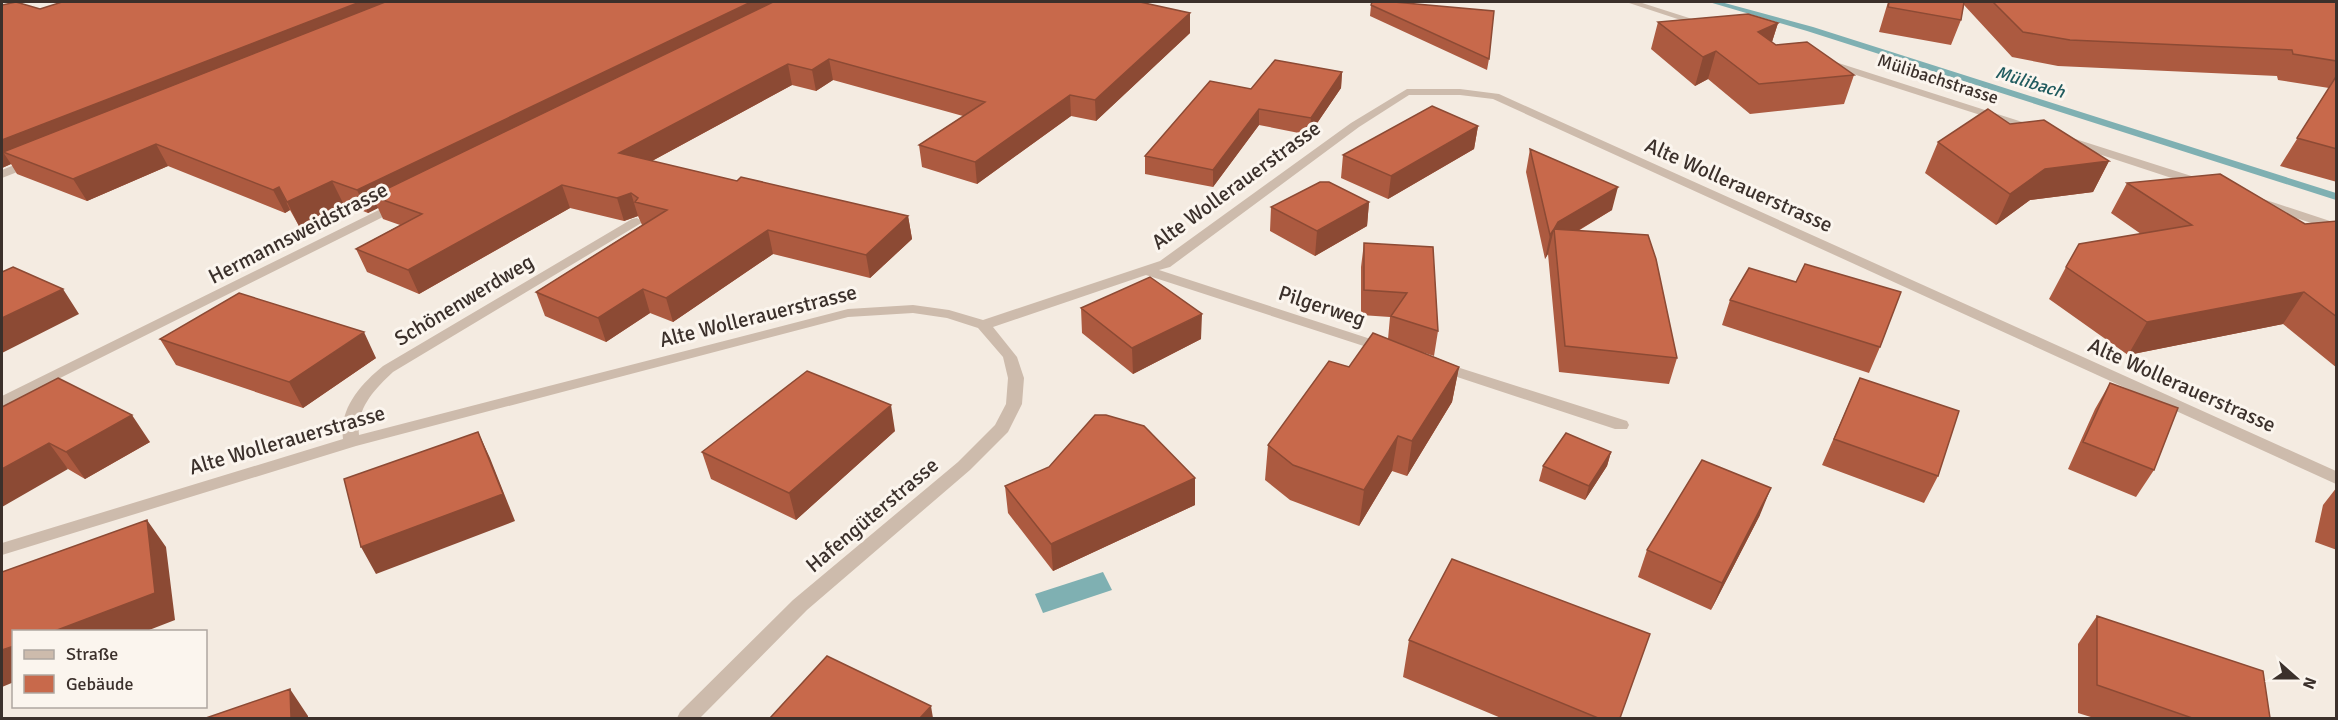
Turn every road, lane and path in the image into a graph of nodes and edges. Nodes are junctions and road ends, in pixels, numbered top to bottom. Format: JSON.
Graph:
{"nodes":[{"id":1,"x":1631,"y":2,"type":"edge"},
{"id":2,"x":1721,"y":29,"type":"edge"},
{"id":3,"x":1811,"y":57,"type":"edge"},
{"id":4,"x":45,"y":156,"type":"edge"},
{"id":5,"x":2,"y":174,"type":"edge"},
{"id":6,"x":2211,"y":186,"type":"edge"},
{"id":7,"x":2245,"y":198,"type":"edge"},
{"id":8,"x":408,"y":199,"type":"edge"},
{"id":9,"x":637,"y":222,"type":"edge"},
{"id":10,"x":2337,"y":227,"type":"edge"},
{"id":11,"x":1147,"y":271,"type":"junction"},
{"id":12,"x":983,"y":325,"type":"junction"},
{"id":13,"x":1395,"y":352,"type":"edge"},
{"id":14,"x":1429,"y":363,"type":"edge"},
{"id":15,"x":2,"y":402,"type":"edge"},
{"id":16,"x":1621,"y":425,"type":"dead end"},
{"id":17,"x":352,"y":442,"type":"junction"},
{"id":18,"x":2337,"y":478,"type":"edge"},
{"id":19,"x":2,"y":549,"type":"edge"},
{"id":20,"x":687,"y":718,"type":"edge"}],
"edges":[{"from":1,"to":2,"type":"street"},
{"from":3,"to":6,"type":"street","name":"Mülibachstrasse"},
{"from":4,"to":5,"type":"street"},
{"from":7,"to":10,"type":"street"},
{"from":8,"to":15,"type":"street","name":"Hermannsweidstrasse"},
{"from":9,"to":17,"type":"street","name":"Schönenwerdweg"},
{"from":11,"to":12,"type":"street","name":"Alte Wollerauerstrasse"},
{"from":11,"to":13,"type":"street","name":"Pilgerweg"},
{"from":11,"to":18,"type":"street","name":"Alte Wollerauerstrasse"},
{"from":12,"to":17,"type":"street","name":"Alte Wollerauerstrasse"},
{"from":12,"to":20,"type":"street","name":"Hafengüterstrasse"},
{"from":14,"to":16,"type":"street"},
{"from":17,"to":19,"type":"street","name":"Alte Wollerauerstrasse"}]}
